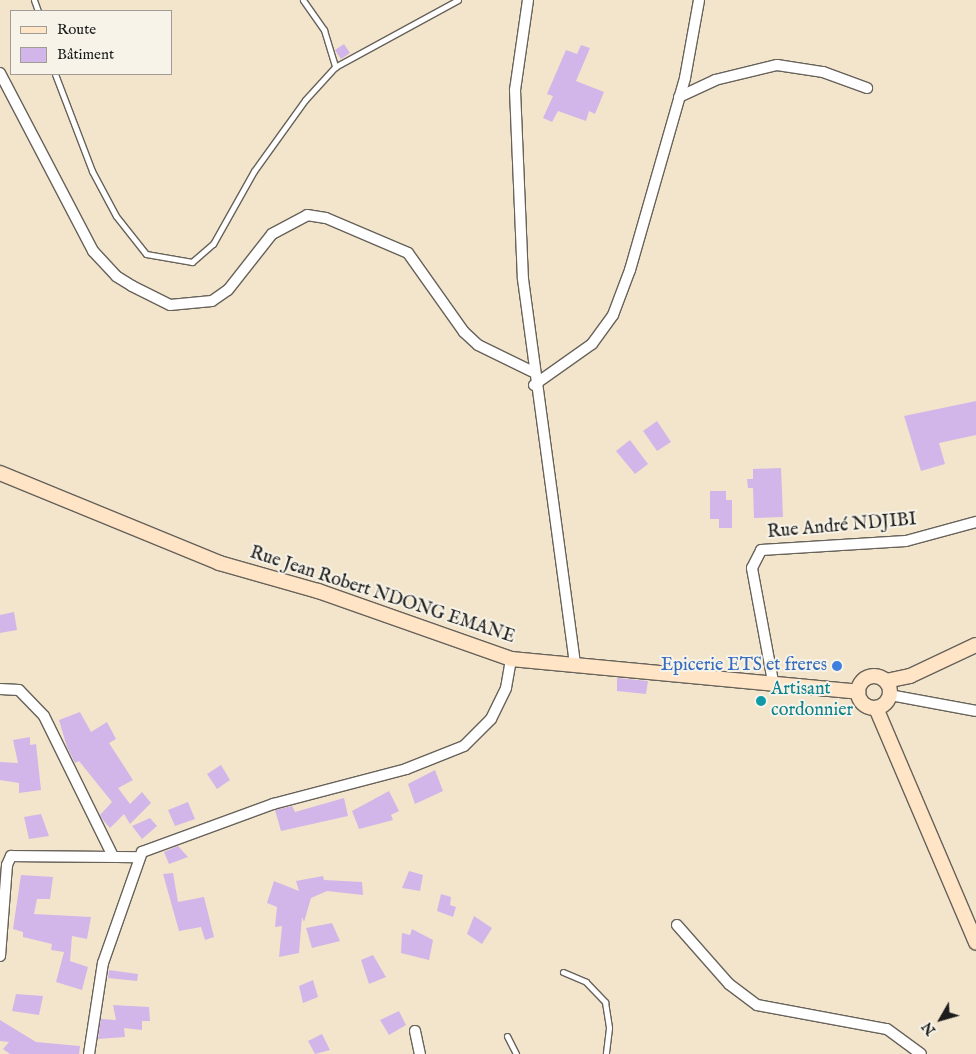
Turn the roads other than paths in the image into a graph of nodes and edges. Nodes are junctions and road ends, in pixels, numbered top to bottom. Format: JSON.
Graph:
{"nodes":[{"id":1,"x":303,"y":0,"type":"edge"},
{"id":2,"x":458,"y":0,"type":"edge"},
{"id":3,"x":528,"y":0,"type":"edge"},
{"id":4,"x":699,"y":0,"type":"edge"},
{"id":5,"x":335,"y":67,"type":"junction"},
{"id":6,"x":0,"y":73,"type":"edge"},
{"id":7,"x":55,"y":75,"type":"edge"},
{"id":8,"x":867,"y":88,"type":"dead end"},
{"id":9,"x":679,"y":97,"type":"junction"},
{"id":10,"x":533,"y":372,"type":"junction"},
{"id":11,"x":534,"y":385,"type":"junction"},
{"id":12,"x":0,"y":473,"type":"edge"},
{"id":13,"x":976,"y":522,"type":"edge"},
{"id":14,"x":976,"y":645,"type":"edge"},
{"id":15,"x":511,"y":659,"type":"junction"},
{"id":16,"x":576,"y":663,"type":"junction"},
{"id":17,"x":886,"y":681,"type":"junction"},
{"id":18,"x":774,"y":687,"type":"junction"},
{"id":19,"x":0,"y":689,"type":"edge"},
{"id":20,"x":858,"y":692,"type":"junction"},
{"id":21,"x":890,"y":695,"type":"junction"},
{"id":22,"x":876,"y":708,"type":"junction"},
{"id":23,"x":976,"y":712,"type":"edge"},
{"id":24,"x":112,"y":854,"type":"junction"},
{"id":25,"x":138,"y":856,"type":"junction"},
{"id":26,"x":677,"y":925,"type":"dead end"},
{"id":27,"x":976,"y":943,"type":"edge"},
{"id":28,"x":0,"y":956,"type":"edge"},
{"id":29,"x":563,"y":972,"type":"dead end"},
{"id":30,"x":415,"y":1031,"type":"dead end"},
{"id":31,"x":507,"y":1036,"type":"dead end"},
{"id":32,"x":89,"y":1054,"type":"edge"},
{"id":33,"x":420,"y":1054,"type":"edge"},
{"id":34,"x":516,"y":1054,"type":"edge"},
{"id":35,"x":606,"y":1054,"type":"edge"},
{"id":36,"x":921,"y":1054,"type":"edge"}],
"edges":[{"from":1,"to":5,"type":"lane"},
{"from":2,"to":5,"type":"lane"},
{"from":3,"to":10,"type":"street"},
{"from":4,"to":9,"type":"street"},
{"from":5,"to":7,"type":"lane"},
{"from":6,"to":10,"type":"street"},
{"from":8,"to":9,"type":"street"},
{"from":9,"to":11,"type":"street"},
{"from":10,"to":11,"type":"street"},
{"from":11,"to":16,"type":"street"},
{"from":12,"to":15,"type":"street","name":"Rue Jean Robert NDONG EMANE"},
{"from":13,"to":18,"type":"street","name":"Rue André NDJIBI"},
{"from":14,"to":17,"type":"street"},
{"from":15,"to":16,"type":"street","name":"Rue Jean Robert NDONG EMANE"},
{"from":15,"to":25,"type":"street"},
{"from":16,"to":18,"type":"street","name":"Rue Jean Robert NDONG EMANE"},
{"from":17,"to":20,"type":"street"},
{"from":17,"to":21,"type":"street"},
{"from":18,"to":20,"type":"street","name":"Rue Jean Robert NDONG EMANE"},
{"from":19,"to":24,"type":"street"},
{"from":20,"to":22,"type":"street"},
{"from":21,"to":22,"type":"street"},
{"from":21,"to":23,"type":"street"},
{"from":22,"to":27,"type":"street"},
{"from":24,"to":25,"type":"street"},
{"from":24,"to":28,"type":"street"},
{"from":25,"to":32,"type":"street"},
{"from":26,"to":36,"type":"street"},
{"from":29,"to":35,"type":"lane"},
{"from":30,"to":33,"type":"street"},
{"from":31,"to":34,"type":"lane"}]}
